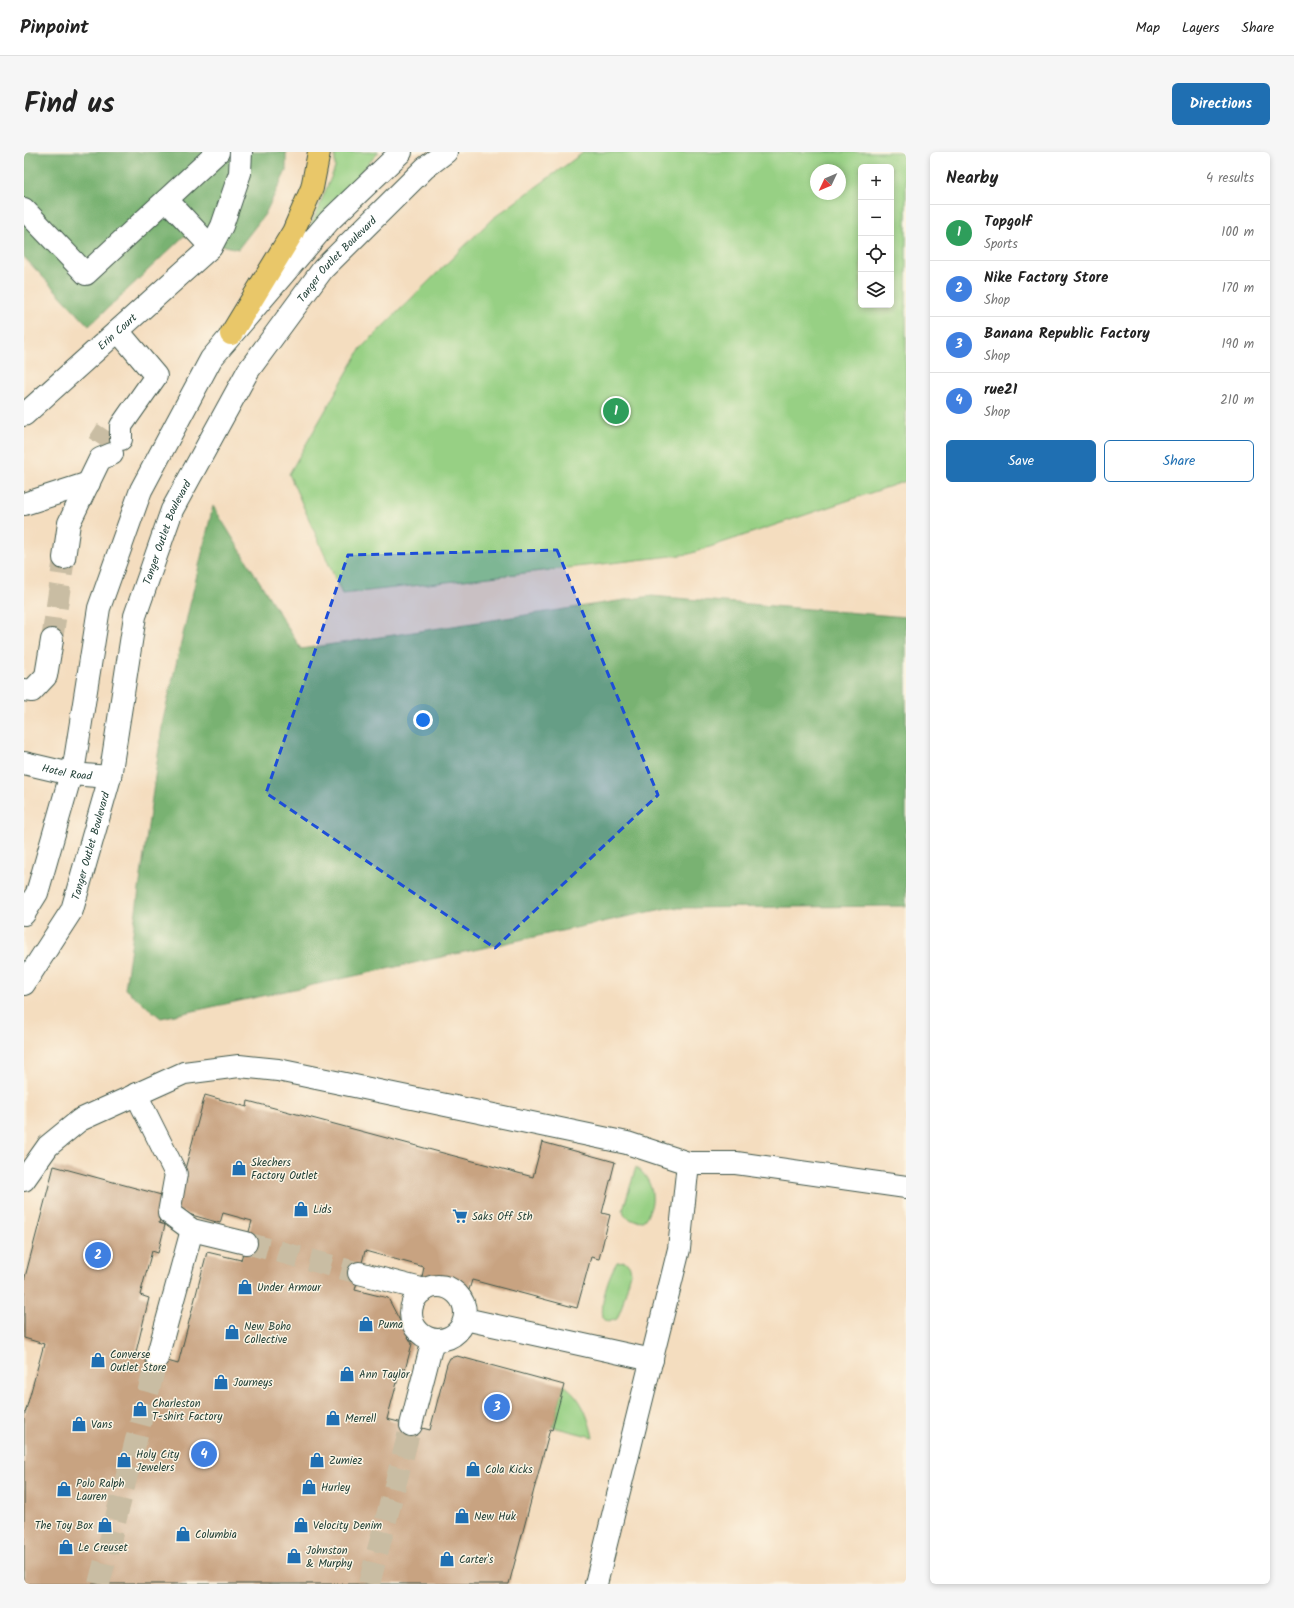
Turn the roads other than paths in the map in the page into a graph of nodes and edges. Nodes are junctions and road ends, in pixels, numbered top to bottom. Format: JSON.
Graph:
{"nodes":[{"id":1,"x":218,"y":152,"type":"edge"},
{"id":2,"x":241,"y":152,"type":"edge"},
{"id":3,"x":318,"y":152,"type":"edge"},
{"id":4,"x":400,"y":152,"type":"edge"},
{"id":5,"x":446,"y":152,"type":"edge"},
{"id":6,"x":167,"y":200,"type":"junction"},
{"id":7,"x":24,"y":208,"type":"edge"},
{"id":8,"x":210,"y":247,"type":"junction"},
{"id":9,"x":118,"y":331,"type":"junction"},
{"id":10,"x":231,"y":334,"type":"junction"},
{"id":11,"x":24,"y":415,"type":"edge"},
{"id":12,"x":89,"y":483,"type":"junction"},
{"id":13,"x":24,"y":504,"type":"edge"},
{"id":14,"x":64,"y":558,"type":"tunnel mouth"},
{"id":15,"x":52,"y":640,"type":"tunnel mouth"},
{"id":16,"x":24,"y":690,"type":"edge"},
{"id":17,"x":24,"y":763,"type":"edge"},
{"id":18,"x":71,"y":774,"type":"junction"},
{"id":19,"x":110,"y":777,"type":"junction"},
{"id":20,"x":24,"y":914,"type":"edge"},
{"id":21,"x":24,"y":984,"type":"edge"},
{"id":22,"x":136,"y":1094,"type":"junction"},
{"id":23,"x":688,"y":1163,"type":"junction"},
{"id":24,"x":24,"y":1180,"type":"edge"},
{"id":25,"x":906,"y":1187,"type":"edge"},
{"id":26,"x":192,"y":1230,"type":"junction"},
{"id":27,"x":246,"y":1243,"type":"tunnel mouth"},
{"id":28,"x":359,"y":1273,"type":"tunnel mouth"},
{"id":29,"x":425,"y":1290,"type":"junction"},
{"id":30,"x":464,"y":1319,"type":"junction"},
{"id":31,"x":433,"y":1340,"type":"junction"},
{"id":32,"x":157,"y":1358,"type":"tunnel mouth"},
{"id":33,"x":652,"y":1360,"type":"junction"},
{"id":34,"x":410,"y":1425,"type":"tunnel mouth"},
{"id":35,"x":596,"y":1584,"type":"edge"}],
"edges":[{"from":1,"to":6,"type":"street"},
{"from":2,"to":8,"type":"street","name":"Erin Court"},
{"from":3,"to":10,"type":"highway"},
{"from":4,"to":10,"type":"street"},
{"from":5,"to":19,"type":"street","name":"Tanger Outlet Boulevard"},
{"from":6,"to":7,"type":"street"},
{"from":6,"to":8,"type":"street"},
{"from":8,"to":9,"type":"street","name":"Erin Court"},
{"from":9,"to":11,"type":"street","name":"Erin Court"},
{"from":9,"to":12,"type":"street"},
{"from":10,"to":18,"type":"street"},
{"from":12,"to":13,"type":"street"},
{"from":12,"to":14,"type":"street"},
{"from":15,"to":16,"type":"street"},
{"from":17,"to":18,"type":"street","name":"Hotel Road"},
{"from":18,"to":19,"type":"street","name":"Hotel Road"},
{"from":18,"to":20,"type":"street"},
{"from":19,"to":21,"type":"street","name":"Tanger Outlet Boulevard"},
{"from":22,"to":23,"type":"street"},
{"from":22,"to":24,"type":"street"},
{"from":22,"to":26,"type":"street"},
{"from":23,"to":25,"type":"street"},
{"from":23,"to":33,"type":"street"},
{"from":26,"to":27,"type":"street"},
{"from":26,"to":32,"type":"street"},
{"from":28,"to":29,"type":"street"},
{"from":29,"to":30,"type":"street"},
{"from":29,"to":31,"type":"street"},
{"from":30,"to":31,"type":"street"},
{"from":30,"to":33,"type":"street"},
{"from":31,"to":34,"type":"street"},
{"from":33,"to":35,"type":"street"}]}
